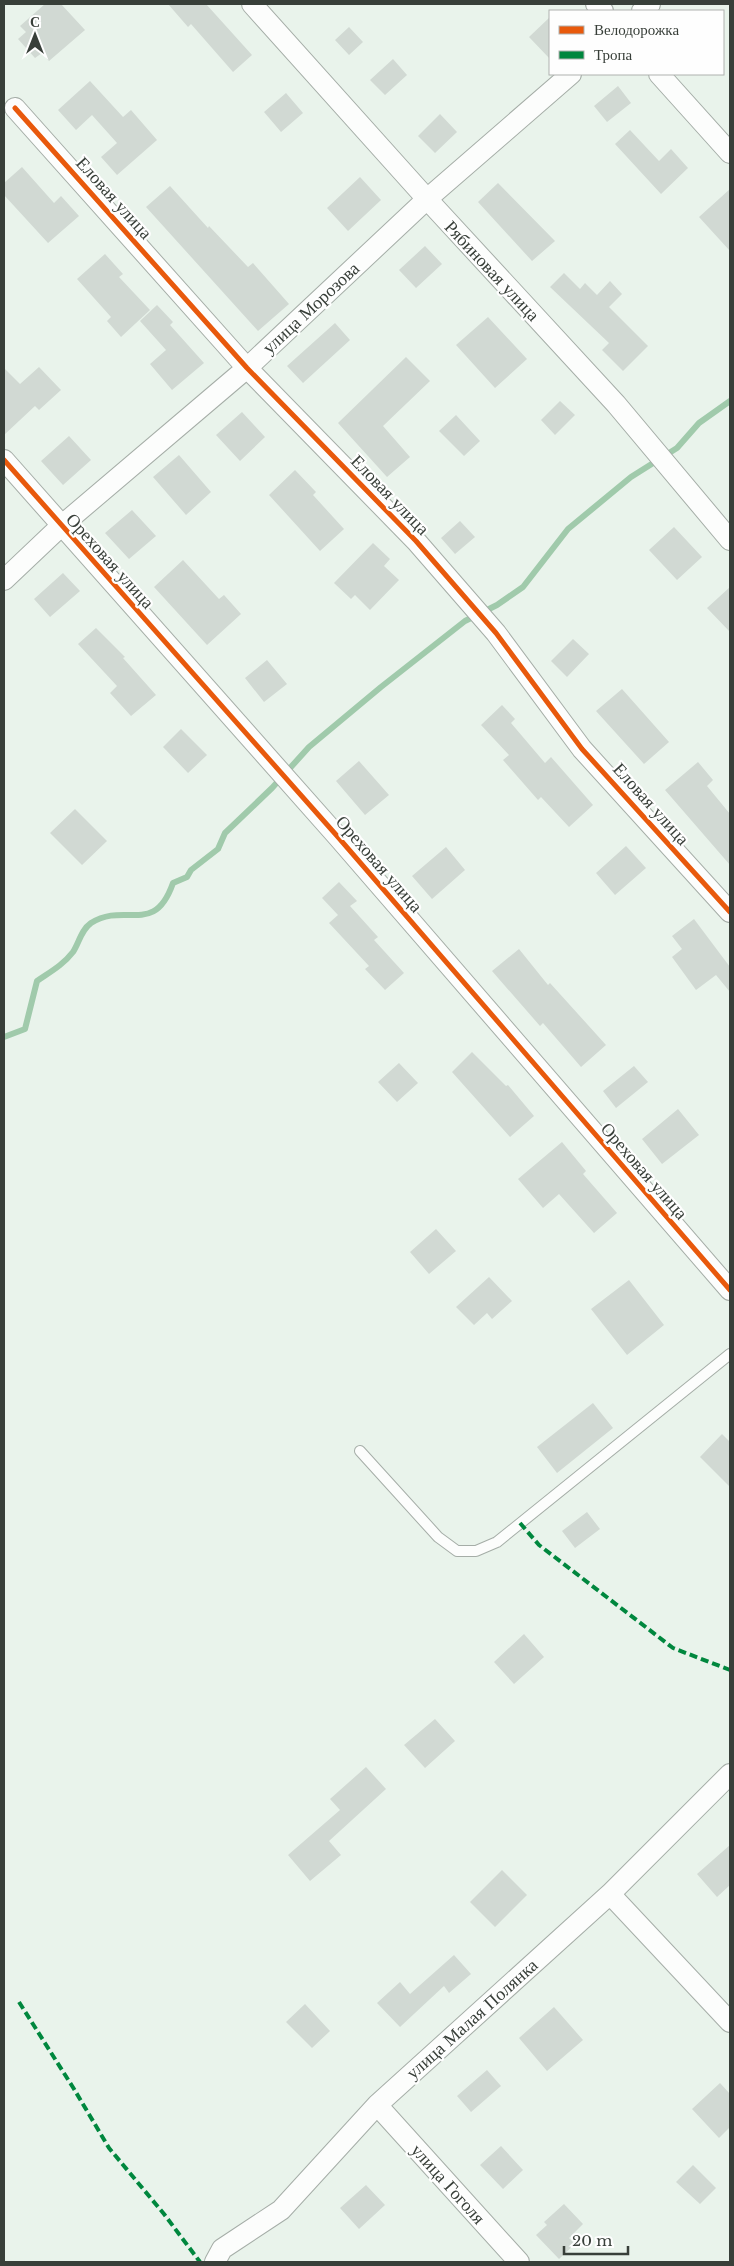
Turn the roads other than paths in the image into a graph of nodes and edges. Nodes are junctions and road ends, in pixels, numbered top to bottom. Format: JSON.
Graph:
{"nodes":[{"id":1,"x":252,"y":4,"type":"edge"},
{"id":2,"x":570,"y":75,"type":"edge"},
{"id":3,"x":660,"y":75,"type":"edge"},
{"id":4,"x":15,"y":108,"type":"dead end"},
{"id":5,"x":730,"y":153,"type":"edge"},
{"id":6,"x":427,"y":199,"type":"junction"},
{"id":7,"x":247,"y":368,"type":"junction"},
{"id":8,"x":4,"y":460,"type":"edge"},
{"id":9,"x":61,"y":526,"type":"junction"},
{"id":10,"x":730,"y":540,"type":"edge"},
{"id":11,"x":4,"y":580,"type":"edge"},
{"id":12,"x":730,"y":912,"type":"edge"},
{"id":13,"x":730,"y":1290,"type":"edge"},
{"id":14,"x":730,"y":1354,"type":"edge"},
{"id":15,"x":360,"y":1451,"type":"dead end"},
{"id":16,"x":730,"y":1774,"type":"edge"},
{"id":17,"x":610,"y":1894,"type":"junction"},
{"id":18,"x":730,"y":2022,"type":"edge"},
{"id":19,"x":377,"y":2105,"type":"junction"},
{"id":20,"x":215,"y":2262,"type":"edge"},
{"id":21,"x":519,"y":2262,"type":"edge"}],
"edges":[{"from":1,"to":6,"type":"street","name":"Рябиновая улица"},
{"from":2,"to":6,"type":"street","name":"улица Морозова"},
{"from":3,"to":5,"type":"street"},
{"from":4,"to":7,"type":"street","name":"Еловая улица"},
{"from":6,"to":7,"type":"street","name":"улица Морозова"},
{"from":6,"to":10,"type":"street","name":"Рябиновая улица"},
{"from":7,"to":9,"type":"street","name":"улица Морозова"},
{"from":7,"to":12,"type":"street","name":"Еловая улица"},
{"from":8,"to":9,"type":"street","name":"Ореховая улица"},
{"from":9,"to":11,"type":"street","name":"улица Морозова"},
{"from":9,"to":13,"type":"street","name":"Ореховая улица"},
{"from":14,"to":15,"type":"lane"},
{"from":16,"to":17,"type":"street","name":"улица Малая Полянка"},
{"from":17,"to":18,"type":"street"},
{"from":17,"to":19,"type":"street","name":"улица Малая Полянка"},
{"from":19,"to":20,"type":"street","name":"улица Малая Полянка"},
{"from":19,"to":21,"type":"street","name":"улица Гоголя"}]}
